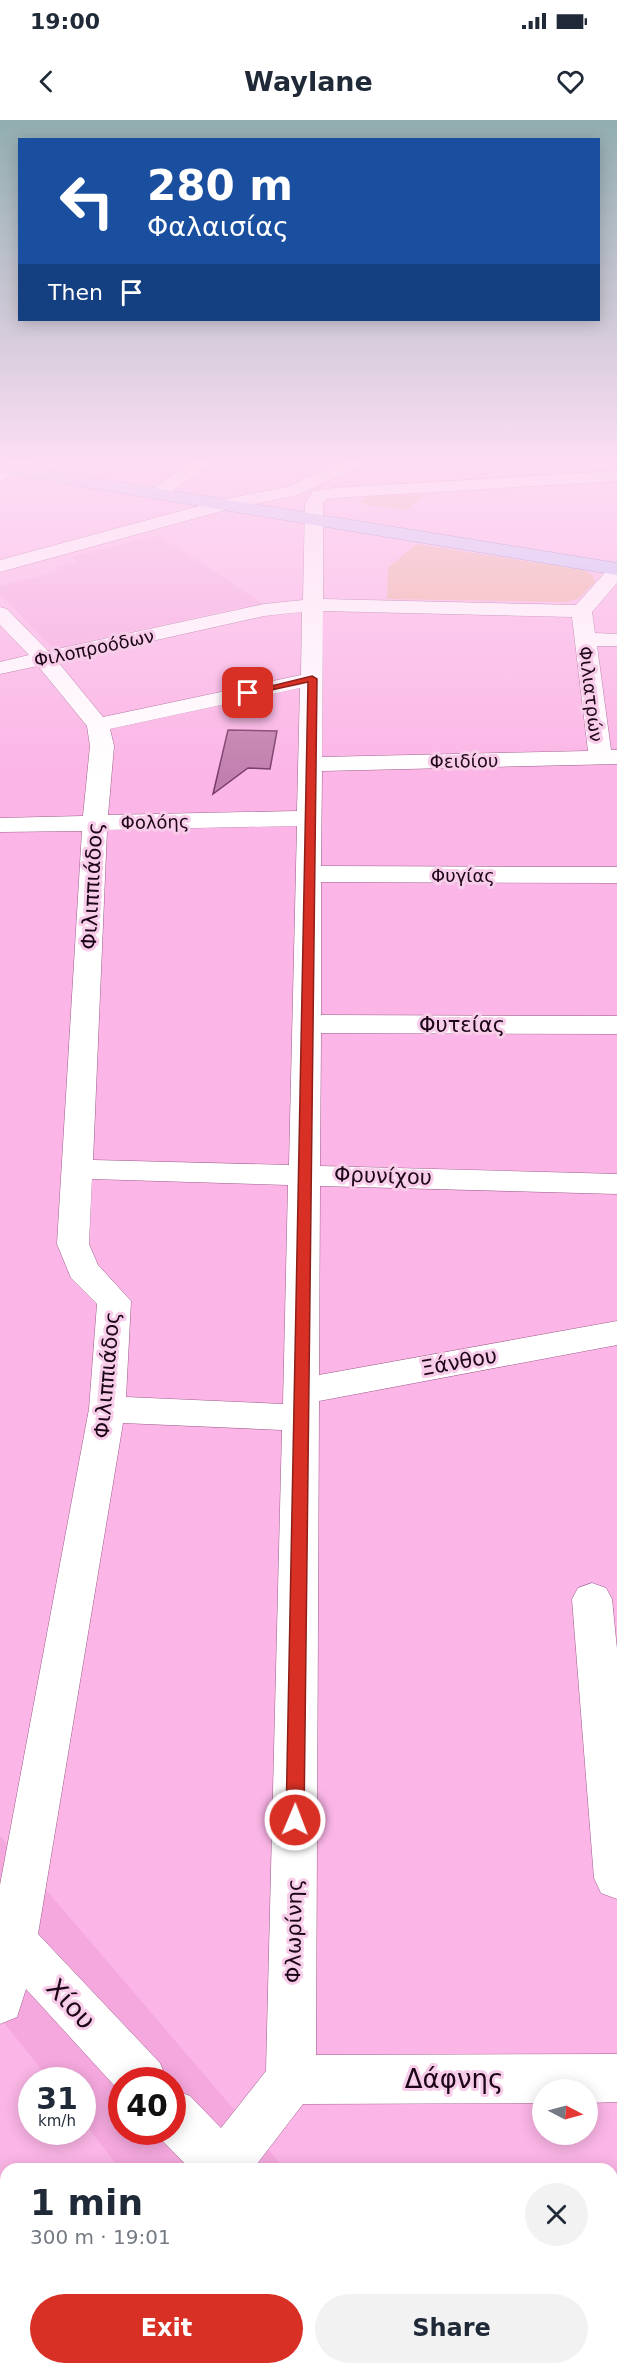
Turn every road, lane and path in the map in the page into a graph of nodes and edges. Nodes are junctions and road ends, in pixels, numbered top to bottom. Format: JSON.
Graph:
{"nodes":[{"id":1,"x":313,"y":565,"type":"edge"},
{"id":2,"x":592,"y":565,"type":"edge"},
{"id":3,"x":617,"y":570,"type":"edge"},
{"id":4,"x":313,"y":605,"type":"junction"},
{"id":5,"x":582,"y":611,"type":"junction"},
{"id":6,"x":0,"y":613,"type":"edge"},
{"id":7,"x":584,"y":639,"type":"junction"},
{"id":8,"x":617,"y":640,"type":"edge"},
{"id":9,"x":44,"y":659,"type":"junction"},
{"id":10,"x":0,"y":668,"type":"edge"},
{"id":11,"x":312,"y":679,"type":"junction"},
{"id":12,"x":98,"y":725,"type":"junction"},
{"id":13,"x":608,"y":757,"type":"edge"},
{"id":14,"x":311,"y":764,"type":"junction"},
{"id":15,"x":310,"y":818,"type":"junction"},
{"id":16,"x":95,"y":823,"type":"junction"},
{"id":17,"x":0,"y":825,"type":"edge"},
{"id":18,"x":309,"y":874,"type":"junction"},
{"id":19,"x":616,"y":882,"type":"edge"},
{"id":20,"x":307,"y":1024,"type":"junction"},
{"id":21,"x":617,"y":1025,"type":"edge"},
{"id":22,"x":77,"y":1169,"type":"junction"},
{"id":23,"x":305,"y":1174,"type":"junction"},
{"id":24,"x":617,"y":1184,"type":"edge"},
{"id":25,"x":617,"y":1333,"type":"edge"},
{"id":26,"x":302,"y":1405,"type":"junction"},
{"id":27,"x":107,"y":1409,"type":"junction"},
{"id":28,"x":592,"y":1599,"type":"dead end"},
{"id":29,"x":617,"y":1878,"type":"edge"},
{"id":30,"x":7,"y":1934,"type":"edge"},
{"id":31,"x":0,"y":2001,"type":"edge"},
{"id":32,"x":130,"y":2067,"type":"edge"},
{"id":33,"x":617,"y":2078,"type":"edge"},
{"id":34,"x":291,"y":2080,"type":"junction"},
{"id":35,"x":186,"y":2129,"type":"edge"},
{"id":36,"x":218,"y":2163,"type":"edge"},
{"id":37,"x":227,"y":2163,"type":"edge"}],
"edges":[{"from":1,"to":4,"type":"street","name":"Φλωρίνης"},
{"from":2,"to":3,"type":"main road"},
{"from":3,"to":5,"type":"street"},
{"from":4,"to":5,"type":"street","name":"Φιλοπροόδων"},
{"from":4,"to":9,"type":"street","name":"Φιλοπροόδων"},
{"from":4,"to":11,"type":"street","name":"Φλωρίνης"},
{"from":5,"to":7,"type":"street","name":"Φιλιατρών"},
{"from":6,"to":9,"type":"street"},
{"from":7,"to":8,"type":"street"},
{"from":7,"to":13,"type":"street","name":"Φιλιατρών"},
{"from":9,"to":10,"type":"street","name":"Φιλοπροόδων"},
{"from":9,"to":12,"type":"street"},
{"from":11,"to":12,"type":"street"},
{"from":11,"to":14,"type":"street","name":"Φλωρίνης"},
{"from":12,"to":16,"type":"street","name":"Φιλιππιάδος"},
{"from":13,"to":14,"type":"street","name":"Φειδίου"},
{"from":14,"to":15,"type":"street","name":"Φλωρίνης"},
{"from":15,"to":16,"type":"street","name":"Φολόης"},
{"from":15,"to":18,"type":"street","name":"Φλωρίνης"},
{"from":16,"to":17,"type":"street","name":"Φολόης"},
{"from":16,"to":22,"type":"street","name":"Φιλιππιάδος"},
{"from":18,"to":19,"type":"street","name":"Φυγίας"},
{"from":18,"to":20,"type":"street","name":"Φλωρίνης"},
{"from":20,"to":21,"type":"street","name":"Φυτείας"},
{"from":20,"to":23,"type":"street","name":"Φλωρίνης"},
{"from":22,"to":23,"type":"street","name":"Φρυνίχου"},
{"from":22,"to":27,"type":"street","name":"Φιλιππιάδος"},
{"from":23,"to":24,"type":"street","name":"Φρυνίχου"},
{"from":23,"to":26,"type":"street","name":"Φλωρίνης"},
{"from":25,"to":26,"type":"street","name":"Ξάνθου"},
{"from":26,"to":27,"type":"street","name":"Ξάνθου"},
{"from":26,"to":34,"type":"street","name":"Φλωρίνης"},
{"from":27,"to":30,"type":"street","name":"Φιλιππιάδος"},
{"from":28,"to":29,"type":"street"},
{"from":30,"to":31,"type":"street","name":"Φιλιππιάδος"},
{"from":30,"to":32,"type":"street","name":"Χίου"},
{"from":33,"to":34,"type":"street","name":"Δάφνης"},
{"from":34,"to":37,"type":"street"},
{"from":35,"to":36,"type":"street"}]}
